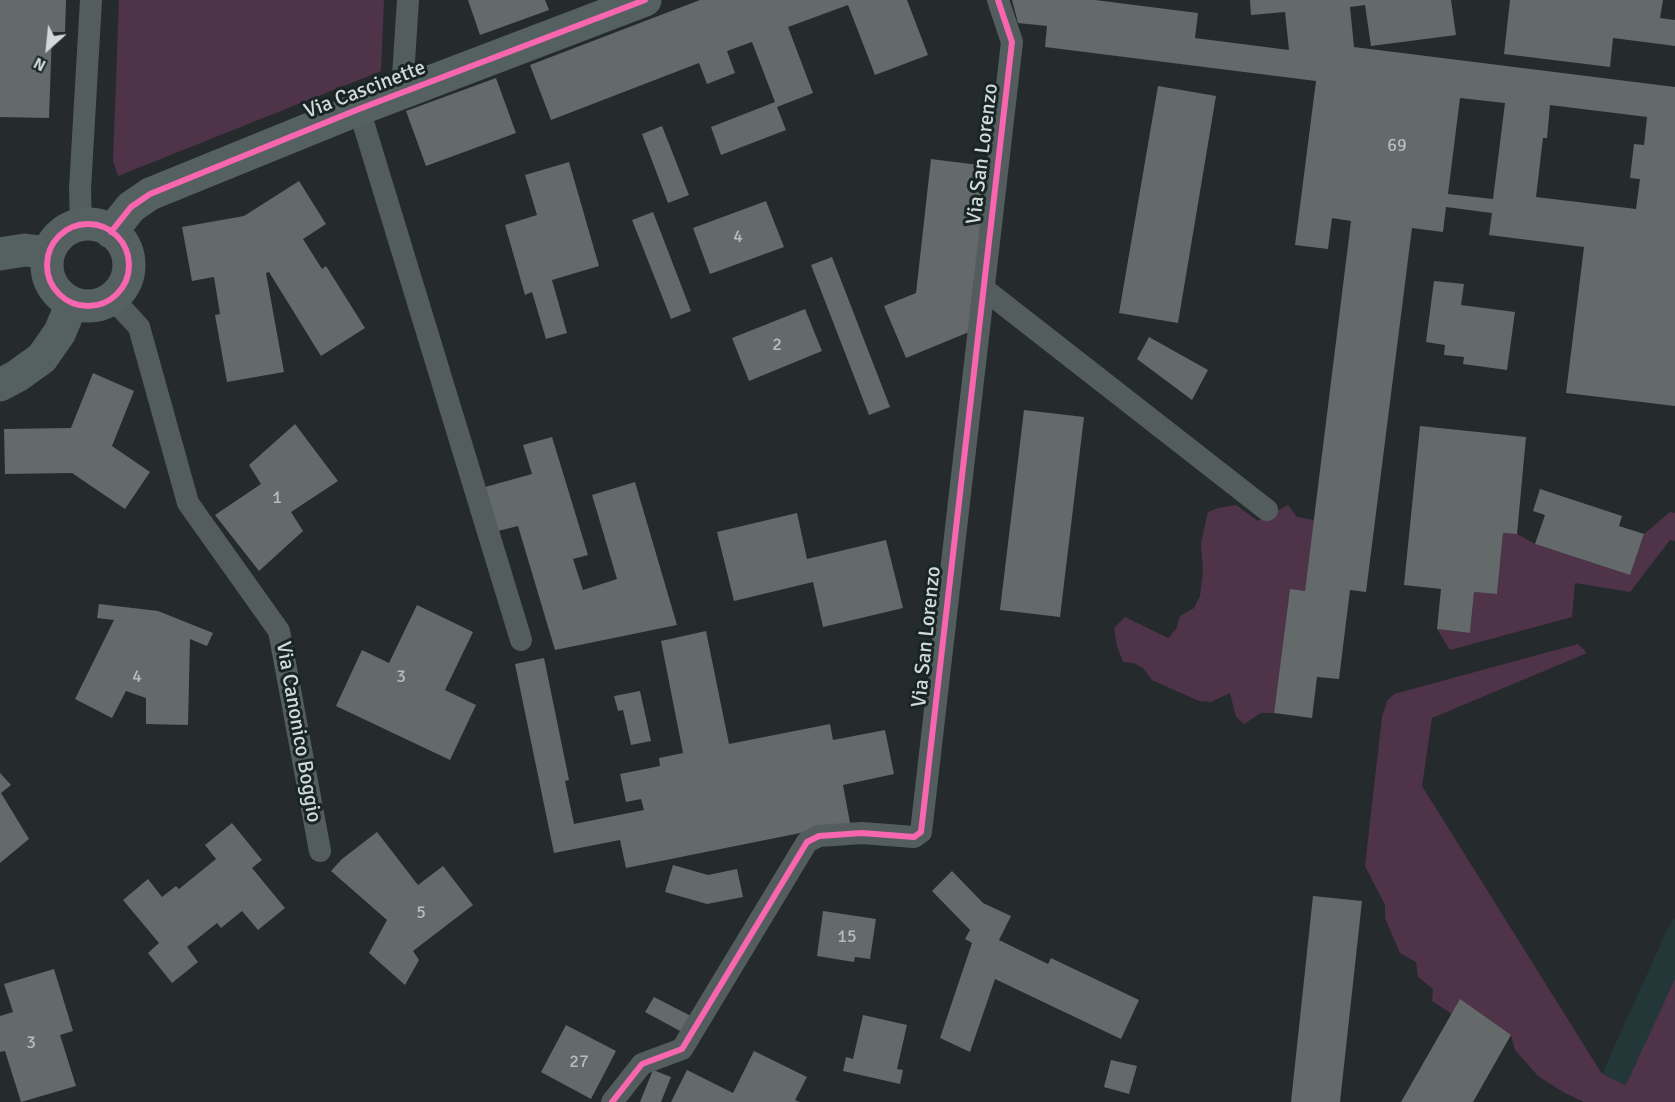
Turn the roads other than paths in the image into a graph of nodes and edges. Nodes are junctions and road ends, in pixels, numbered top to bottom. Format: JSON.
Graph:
{"nodes":[{"id":1,"x":91,"y":0,"type":"edge"},
{"id":2,"x":408,"y":0,"type":"edge"},
{"id":3,"x":645,"y":0,"type":"edge"},
{"id":4,"x":998,"y":0,"type":"edge"},
{"id":5,"x":402,"y":92,"type":"junction"},
{"id":6,"x":359,"y":109,"type":"junction"},
{"id":7,"x":96,"y":228,"type":"junction"},
{"id":8,"x":0,"y":254,"type":"edge"},
{"id":9,"x":48,"y":254,"type":"junction"},
{"id":10,"x":984,"y":290,"type":"junction"},
{"id":11,"x":112,"y":298,"type":"junction"},
{"id":12,"x":72,"y":303,"type":"junction"},
{"id":13,"x":0,"y":385,"type":"edge"},
{"id":14,"x":1267,"y":510,"type":"dead end"},
{"id":15,"x":521,"y":640,"type":"dead end"},
{"id":16,"x":320,"y":851,"type":"dead end"},
{"id":17,"x":612,"y":1102,"type":"edge"}],
"edges":[{"from":1,"to":7,"type":"street"},
{"from":2,"to":5,"type":"street"},
{"from":3,"to":5,"type":"main road","name":"Via Cascinette"},
{"from":4,"to":10,"type":"street","name":"Via San Lorenzo"},
{"from":5,"to":6,"type":"main road","name":"Via Cascinette"},
{"from":6,"to":7,"type":"main road","name":"Via Cascinette"},
{"from":6,"to":15,"type":"street","name":"Via Cascinette"},
{"from":7,"to":9,"type":"main road"},
{"from":7,"to":11,"type":"main road"},
{"from":8,"to":9,"type":"main road"},
{"from":9,"to":12,"type":"main road"},
{"from":10,"to":14,"type":"street"},
{"from":10,"to":17,"type":"street","name":"Via San Lorenzo"},
{"from":11,"to":12,"type":"main road"},
{"from":11,"to":16,"type":"street","name":"Via Canonico Boggio"},
{"from":12,"to":13,"type":"main road"}]}
